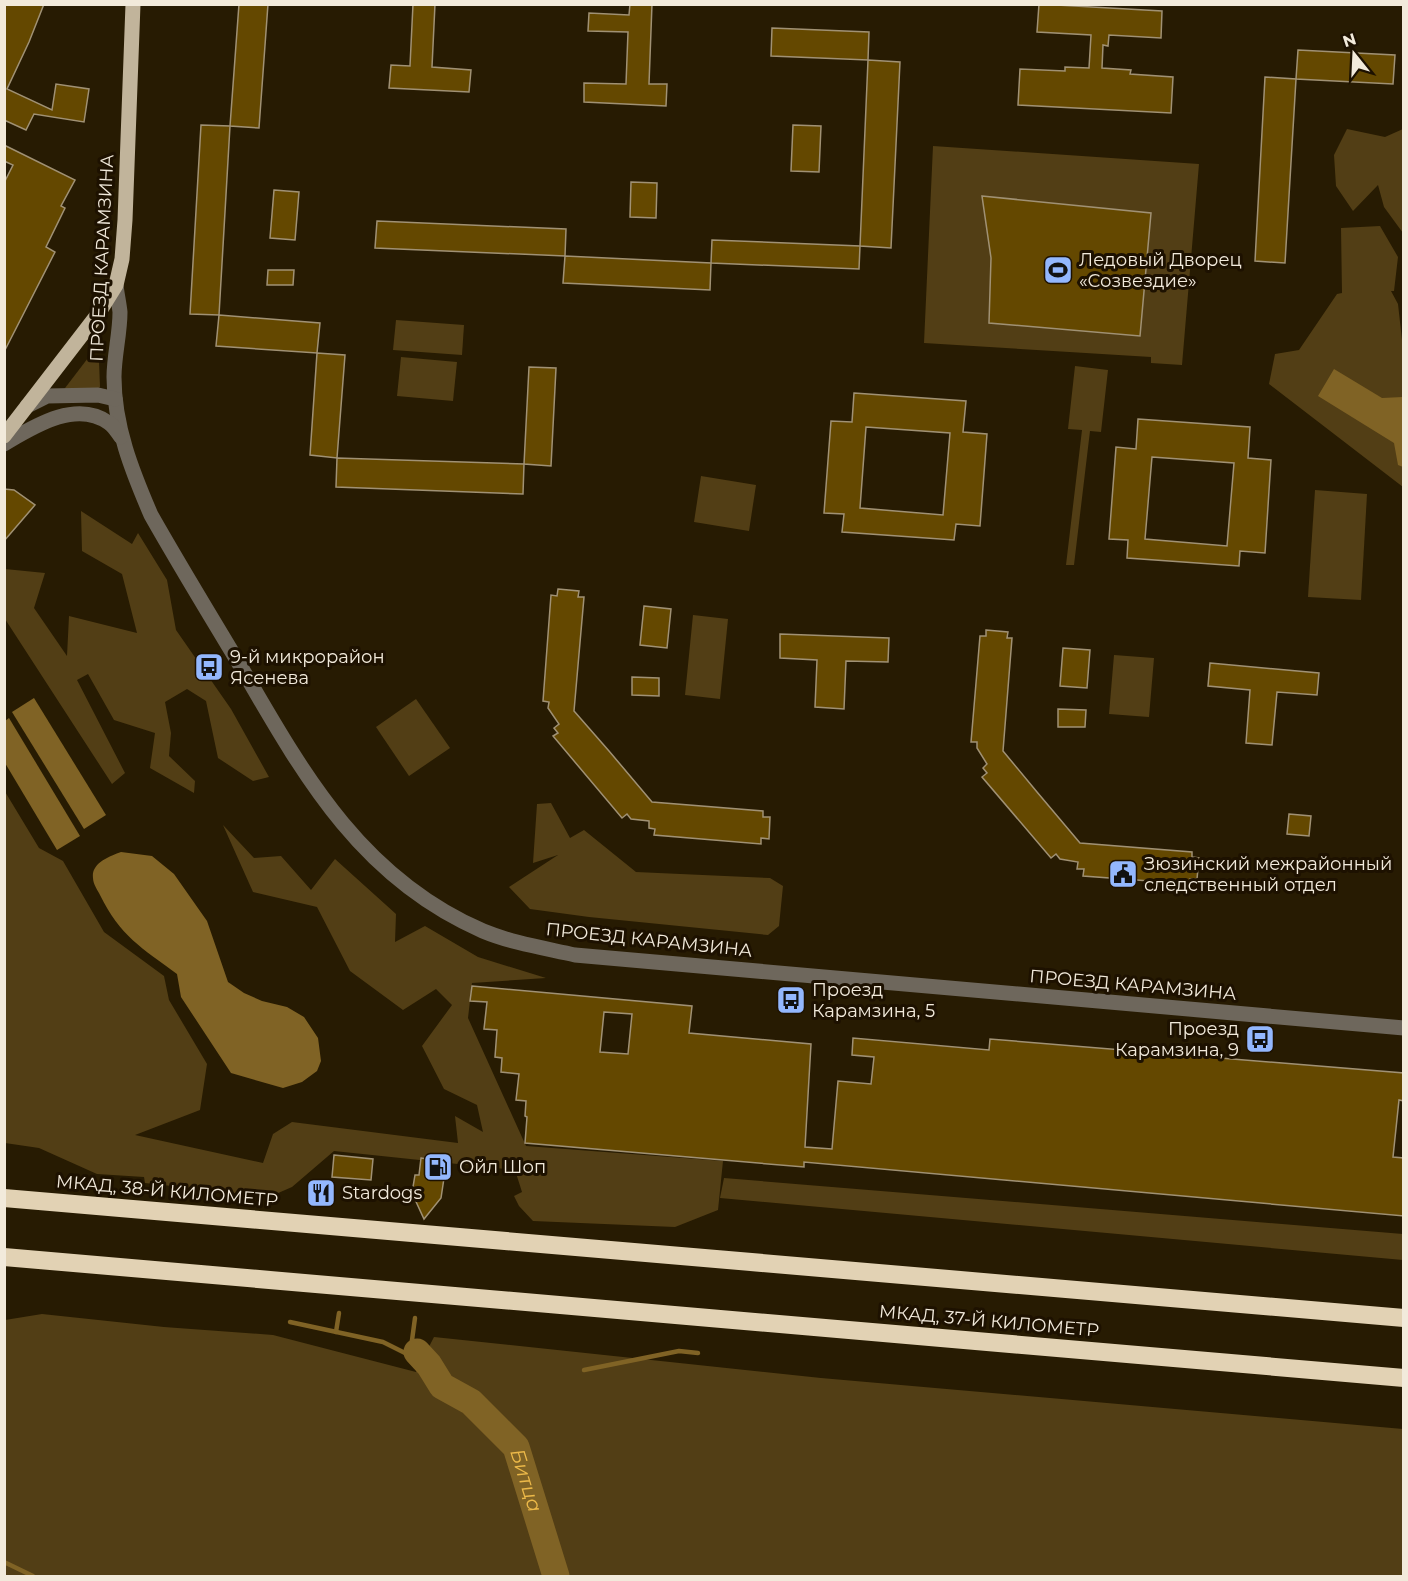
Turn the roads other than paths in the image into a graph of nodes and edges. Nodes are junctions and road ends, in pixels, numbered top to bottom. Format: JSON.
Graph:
{"nodes":[{"id":1,"x":133,"y":4,"type":"edge"},
{"id":2,"x":116,"y":285,"type":"junction"},
{"id":3,"x":115,"y":399,"type":"junction"},
{"id":4,"x":27,"y":406,"type":"junction"},
{"id":5,"x":4,"y":436,"type":"edge"},
{"id":6,"x":122,"y":438,"type":"junction"},
{"id":7,"x":4,"y":444,"type":"edge"},
{"id":8,"x":1404,"y":1028,"type":"edge"},
{"id":9,"x":4,"y":1198,"type":"edge"},
{"id":10,"x":8,"y":1258,"type":"edge"},
{"id":11,"x":1404,"y":1318,"type":"edge"},
{"id":12,"x":1404,"y":1377,"type":"edge"}],
"edges":[{"from":1,"to":2,"type":"main road","name":"ПРОЕЗД КАРАМЗИНА"},
{"from":2,"to":3,"type":"street","name":"ПРОЕЗД КАРАМЗИНА"},
{"from":2,"to":4,"type":"main road"},
{"from":3,"to":4,"type":"street"},
{"from":3,"to":6,"type":"street","name":"ПРОЕЗД КАРАМЗИНА"},
{"from":4,"to":5,"type":"main road"},
{"from":6,"to":7,"type":"street"},
{"from":6,"to":8,"type":"street","name":"ПРОЕЗД КАРАМЗИНА"},
{"from":9,"to":11,"type":"highway","name":"МКАД, 38-Й КИЛОМЕТР"},
{"from":10,"to":12,"type":"highway","name":"МКАД, 37-Й КИЛОМЕТР"}]}
